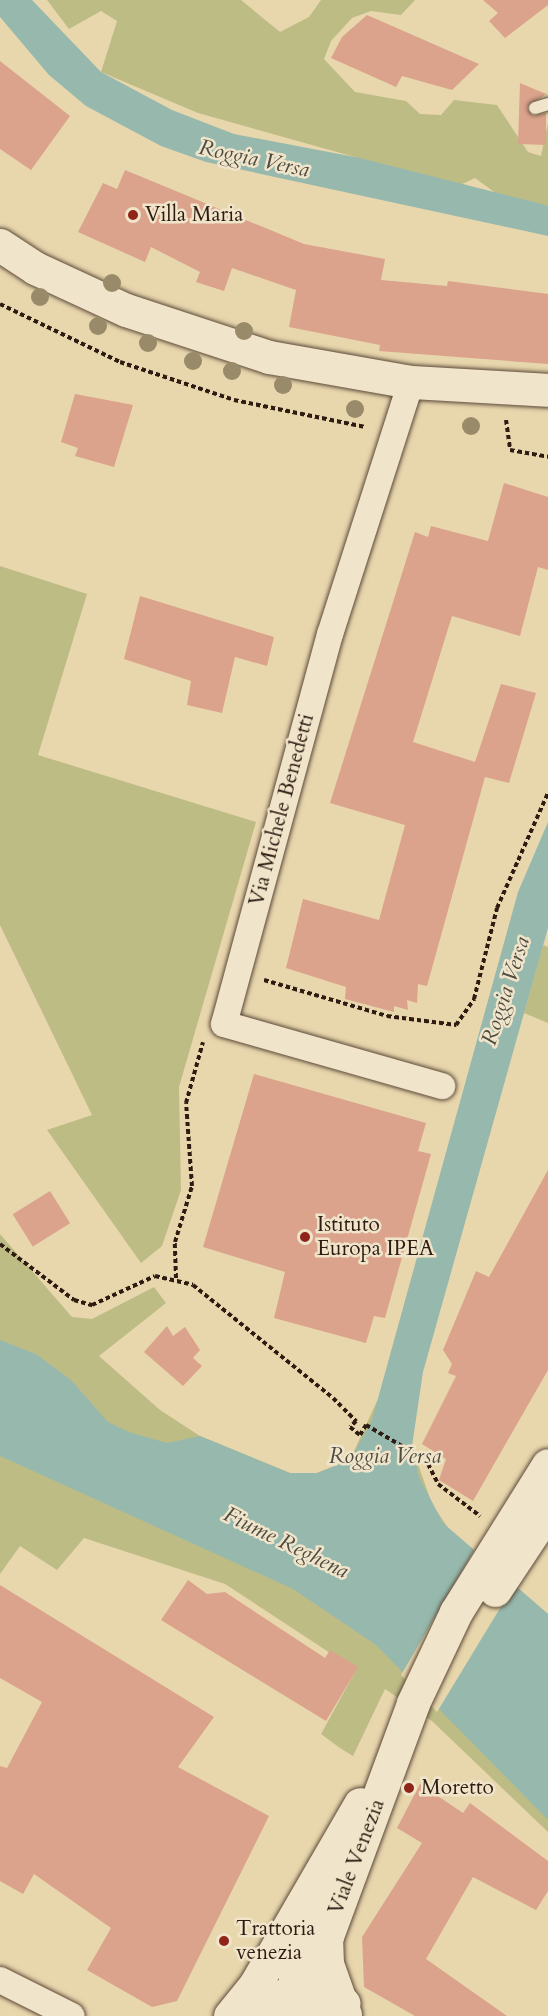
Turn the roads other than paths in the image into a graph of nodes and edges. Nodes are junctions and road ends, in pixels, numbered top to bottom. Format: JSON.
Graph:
{"nodes":[{"id":1,"x":548,"y":104,"type":"edge"},
{"id":2,"x":535,"y":108,"type":"dead end"},
{"id":3,"x":0,"y":245,"type":"edge"},
{"id":4,"x":411,"y":382,"type":"junction"},
{"id":5,"x":548,"y":390,"type":"edge"},
{"id":6,"x":441,"y":1086,"type":"dead end"},
{"id":7,"x":544,"y":1486,"type":"edge"},
{"id":8,"x":394,"y":1751,"type":"junction"},
{"id":9,"x":336,"y":1850,"type":"junction"},
{"id":10,"x":327,"y":1936,"type":"junction"},
{"id":11,"x":0,"y":1980,"type":"edge"},
{"id":12,"x":297,"y":2008,"type":"edge"},
{"id":13,"x":345,"y":2010,"type":"edge"},
{"id":14,"x":72,"y":2016,"type":"edge"},
{"id":15,"x":230,"y":2016,"type":"edge"},
{"id":16,"x":249,"y":2016,"type":"edge"}],
"edges":[{"from":1,"to":2,"type":"lane"},
{"from":3,"to":4,"type":"main road"},
{"from":4,"to":5,"type":"main road"},
{"from":4,"to":6,"type":"street","name":"Via Michele Benedetti"},
{"from":7,"to":8,"type":"main road","name":"Viale Venezia"},
{"from":8,"to":9,"type":"main road","name":"Viale Venezia"},
{"from":8,"to":10,"type":"main road","name":"Viale Venezia"},
{"from":9,"to":12,"type":"street","name":"Viale Venezia"},
{"from":9,"to":15,"type":"main road","name":"Viale Venezia"},
{"from":10,"to":12,"type":"main road","name":"Viale Venezia"},
{"from":10,"to":13,"type":"street"},
{"from":11,"to":14,"type":"street"},
{"from":12,"to":13,"type":"street"},
{"from":12,"to":16,"type":"street"}]}
